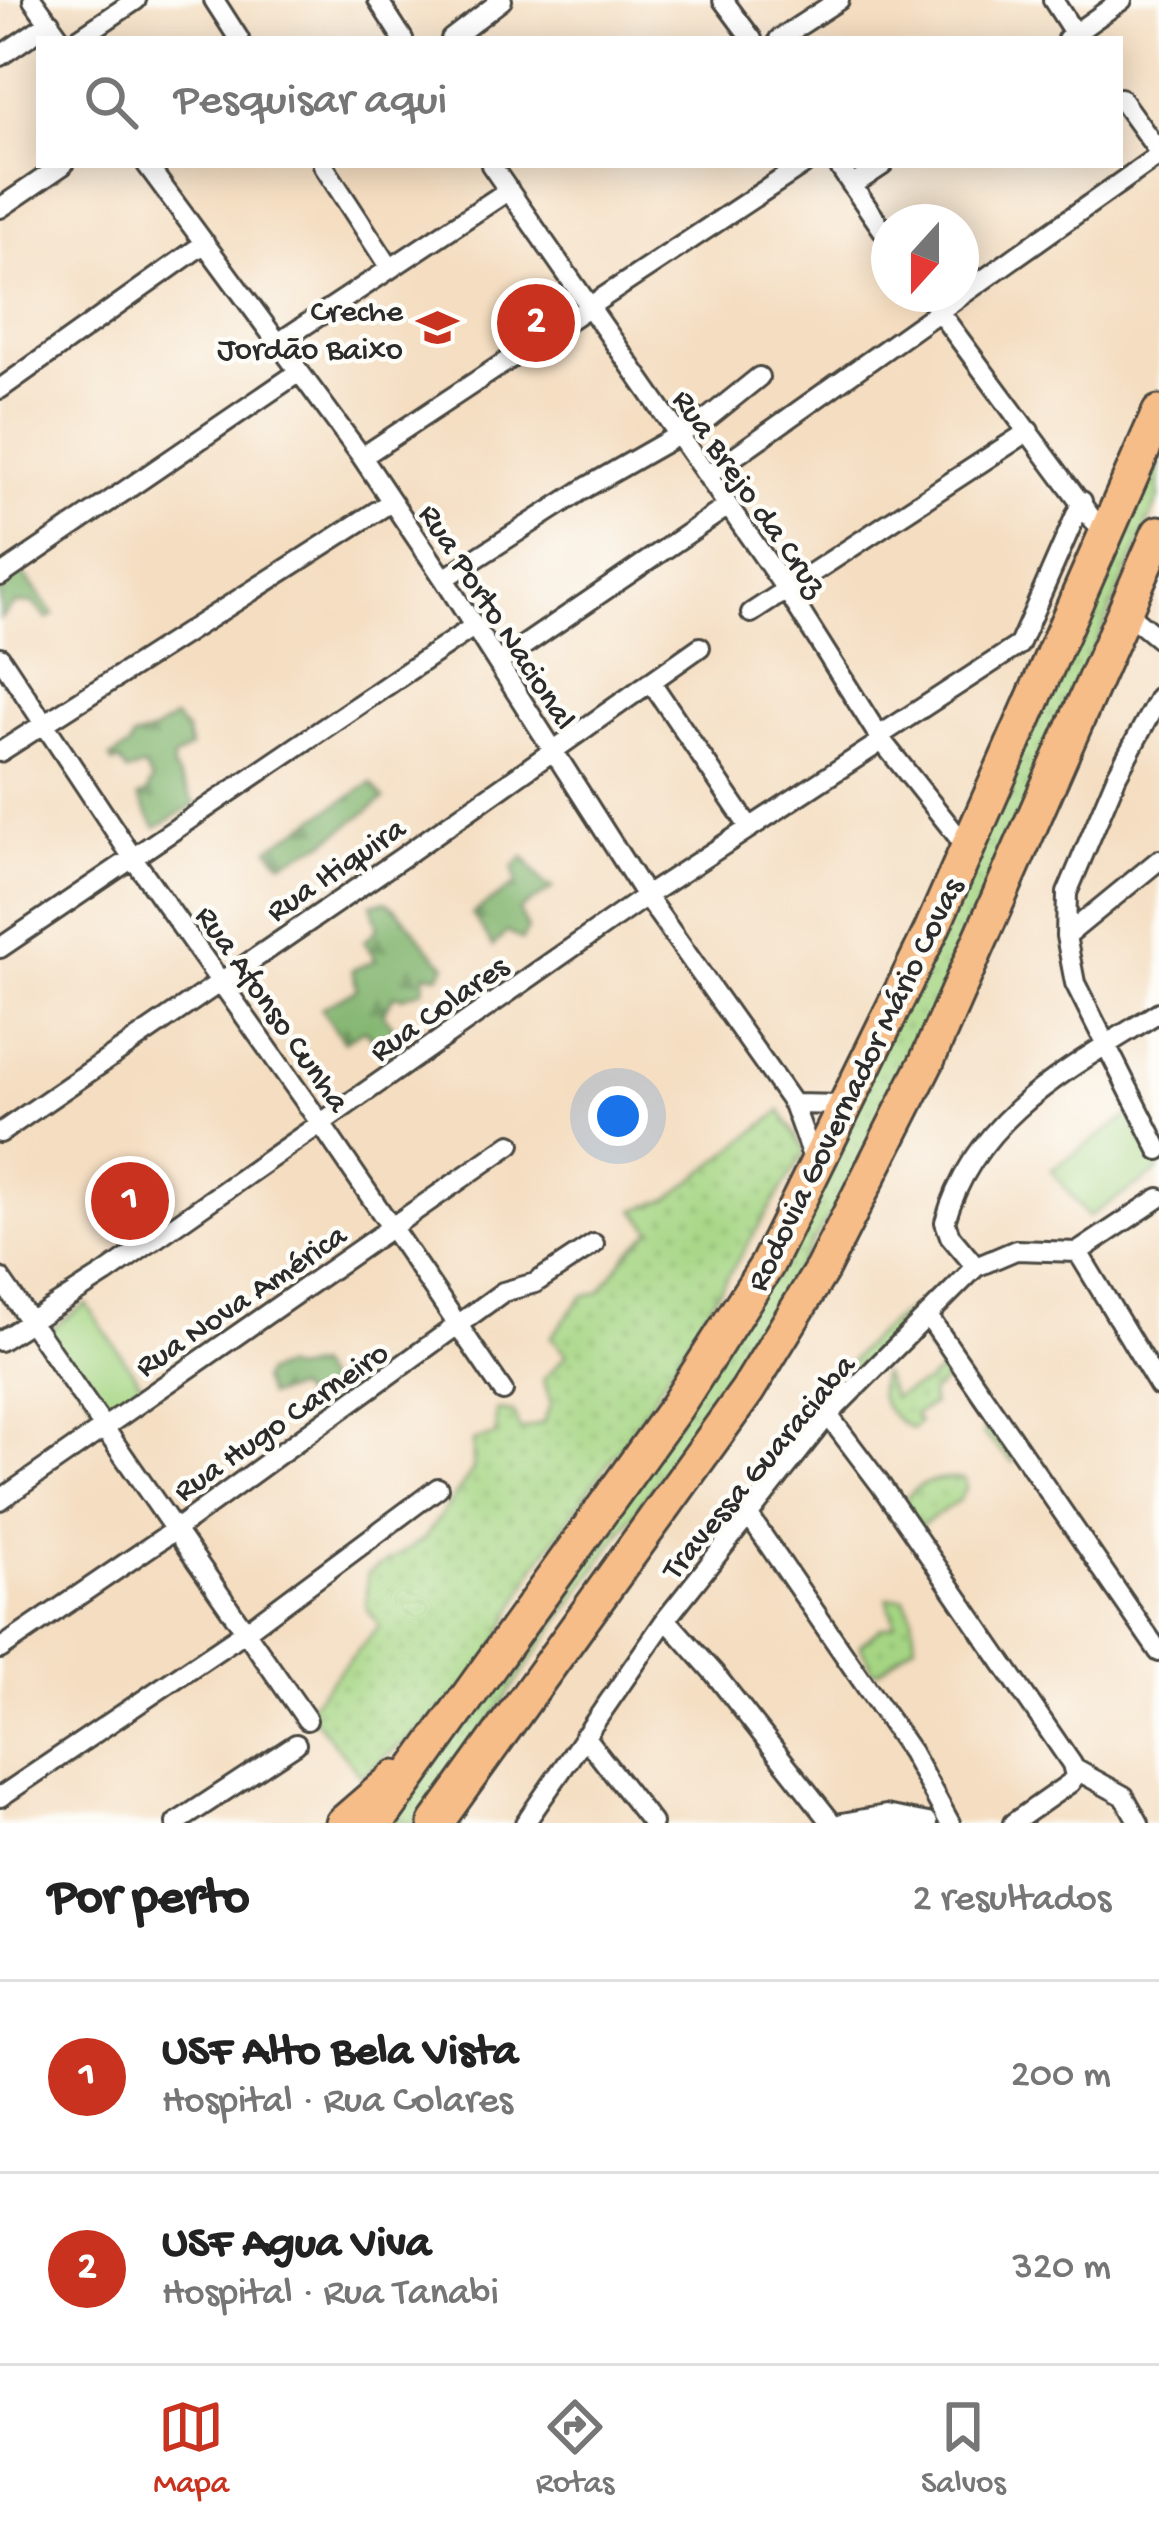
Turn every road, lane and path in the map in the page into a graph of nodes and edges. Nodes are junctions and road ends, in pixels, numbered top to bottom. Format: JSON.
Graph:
{"nodes":[{"id":1,"x":33,"y":0,"type":"edge"},
{"id":2,"x":136,"y":0,"type":"edge"},
{"id":3,"x":214,"y":0,"type":"edge"},
{"id":4,"x":378,"y":0,"type":"edge"},
{"id":5,"x":502,"y":0,"type":"edge"},
{"id":6,"x":723,"y":0,"type":"edge"},
{"id":7,"x":839,"y":0,"type":"edge"},
{"id":8,"x":1052,"y":0,"type":"edge"},
{"id":9,"x":1121,"y":0,"type":"edge"},
{"id":10,"x":56,"y":31,"type":"edge"},
{"id":11,"x":82,"y":36,"type":"edge"},
{"id":12,"x":237,"y":36,"type":"edge"},
{"id":13,"x":401,"y":36,"type":"edge"},
{"id":14,"x":455,"y":36,"type":"edge"},
{"id":15,"x":750,"y":36,"type":"edge"},
{"id":16,"x":784,"y":36,"type":"edge"},
{"id":17,"x":1072,"y":36,"type":"edge"},
{"id":18,"x":1074,"y":36,"type":"edge"},
{"id":19,"x":36,"y":40,"type":"edge"},
{"id":20,"x":0,"y":56,"type":"edge"},
{"id":21,"x":1123,"y":102,"type":"edge"},
{"id":22,"x":1159,"y":154,"type":"edge"},
{"id":23,"x":58,"y":168,"type":"edge"},
{"id":24,"x":149,"y":168,"type":"edge"},
{"id":25,"x":324,"y":168,"type":"edge"},
{"id":26,"x":493,"y":168,"type":"edge"},
{"id":27,"x":798,"y":168,"type":"edge"},
{"id":28,"x":840,"y":168,"type":"edge"},
{"id":29,"x":878,"y":168,"type":"edge"},
{"id":30,"x":853,"y":185,"type":"junction"},
{"id":31,"x":509,"y":190,"type":"junction"},
{"id":32,"x":0,"y":208,"type":"edge"},
{"id":33,"x":871,"y":212,"type":"edge"},
{"id":34,"x":205,"y":243,"type":"junction"},
{"id":35,"x":390,"y":268,"type":"junction"},
{"id":36,"x":591,"y":304,"type":"junction"},
{"id":37,"x":939,"y":314,"type":"junction"},
{"id":38,"x":278,"y":343,"type":"junction"},
{"id":39,"x":299,"y":372,"type":"junction"},
{"id":40,"x":759,"y":377,"type":"dead end"},
{"id":41,"x":0,"y":389,"type":"edge"},
{"id":42,"x":1159,"y":413,"type":"edge"},
{"id":43,"x":1029,"y":430,"type":"junction"},
{"id":44,"x":676,"y":436,"type":"junction"},
{"id":45,"x":362,"y":457,"type":"junction"},
{"id":46,"x":706,"y":476,"type":"junction"},
{"id":47,"x":1082,"y":501,"type":"junction"},
{"id":48,"x":391,"y":502,"type":"junction"},
{"id":49,"x":728,"y":506,"type":"junction"},
{"id":50,"x":1159,"y":533,"type":"edge"},
{"id":51,"x":1105,"y":536,"type":"junction"},
{"id":52,"x":0,"y":577,"type":"edge"},
{"id":53,"x":443,"y":578,"type":"junction"},
{"id":54,"x":786,"y":589,"type":"junction"},
{"id":55,"x":1125,"y":611,"type":"junction"},
{"id":56,"x":751,"y":613,"type":"dead end"},
{"id":57,"x":473,"y":627,"type":"junction"},
{"id":58,"x":1159,"y":639,"type":"edge"},
{"id":59,"x":1058,"y":643,"type":"junction"},
{"id":60,"x":1019,"y":645,"type":"junction"},
{"id":61,"x":700,"y":647,"type":"dead end"},
{"id":62,"x":0,"y":658,"type":"edge"},
{"id":63,"x":498,"y":663,"type":"junction"},
{"id":64,"x":651,"y":682,"type":"junction"},
{"id":65,"x":1159,"y":698,"type":"edge"},
{"id":66,"x":43,"y":724,"type":"junction"},
{"id":67,"x":880,"y":739,"type":"junction"},
{"id":68,"x":554,"y":751,"type":"junction"},
{"id":69,"x":0,"y":752,"type":"edge"},
{"id":70,"x":750,"y":828,"type":"junction"},
{"id":71,"x":967,"y":848,"type":"junction"},
{"id":72,"x":133,"y":858,"type":"junction"},
{"id":73,"x":1159,"y":860,"type":"edge"},
{"id":74,"x":646,"y":896,"type":"junction"},
{"id":75,"x":1066,"y":936,"type":"junction"},
{"id":76,"x":0,"y":948,"type":"edge"},
{"id":77,"x":220,"y":980,"type":"junction"},
{"id":78,"x":1159,"y":1012,"type":"edge"},
{"id":79,"x":1106,"y":1042,"type":"junction"},
{"id":80,"x":793,"y":1104,"type":"junction"},
{"id":81,"x":847,"y":1105,"type":"junction"},
{"id":82,"x":321,"y":1124,"type":"junction"},
{"id":83,"x":0,"y":1133,"type":"edge"},
{"id":84,"x":512,"y":1144,"type":"dead end"},
{"id":85,"x":1159,"y":1150,"type":"edge"},
{"id":86,"x":816,"y":1169,"type":"junction"},
{"id":87,"x":1159,"y":1198,"type":"edge"},
{"id":88,"x":393,"y":1229,"type":"junction"},
{"id":89,"x":594,"y":1244,"type":"dead end"},
{"id":90,"x":1078,"y":1252,"type":"junction"},
{"id":91,"x":976,"y":1267,"type":"junction"},
{"id":92,"x":0,"y":1278,"type":"edge"},
{"id":93,"x":928,"y":1316,"type":"junction"},
{"id":94,"x":28,"y":1322,"type":"junction"},
{"id":95,"x":458,"y":1328,"type":"junction"},
{"id":96,"x":0,"y":1341,"type":"edge"},
{"id":97,"x":1159,"y":1386,"type":"edge"},
{"id":98,"x":502,"y":1391,"type":"dead end"},
{"id":99,"x":828,"y":1415,"type":"junction"},
{"id":100,"x":104,"y":1427,"type":"junction"},
{"id":101,"x":438,"y":1488,"type":"dead end"},
{"id":102,"x":0,"y":1500,"type":"edge"},
{"id":103,"x":749,"y":1516,"type":"junction"},
{"id":104,"x":176,"y":1529,"type":"junction"},
{"id":105,"x":666,"y":1619,"type":"junction"},
{"id":106,"x":246,"y":1631,"type":"junction"},
{"id":107,"x":0,"y":1649,"type":"edge"},
{"id":108,"x":1159,"y":1652,"type":"edge"},
{"id":109,"x":307,"y":1720,"type":"dead end"},
{"id":110,"x":584,"y":1736,"type":"junction"},
{"id":111,"x":296,"y":1744,"type":"dead end"},
{"id":112,"x":425,"y":1755,"type":"junction"},
{"id":113,"x":1074,"y":1771,"type":"junction"},
{"id":114,"x":934,"y":1792,"type":"junction"},
{"id":115,"x":0,"y":1797,"type":"edge"},
{"id":116,"x":886,"y":1814,"type":"junction"},
{"id":117,"x":176,"y":1823,"type":"edge"},
{"id":118,"x":343,"y":1823,"type":"edge"},
{"id":119,"x":377,"y":1823,"type":"edge"},
{"id":120,"x":436,"y":1823,"type":"edge"},
{"id":121,"x":525,"y":1823,"type":"edge"},
{"id":122,"x":652,"y":1823,"type":"edge"},
{"id":123,"x":832,"y":1823,"type":"edge"},
{"id":124,"x":842,"y":1823,"type":"edge"},
{"id":125,"x":928,"y":1823,"type":"edge"},
{"id":126,"x":950,"y":1823,"type":"edge"},
{"id":127,"x":1013,"y":1823,"type":"edge"},
{"id":128,"x":1138,"y":1823,"type":"edge"}],
"edges":[{"from":1,"to":10,"type":"street"},
{"from":2,"to":11,"type":"street"},
{"from":3,"to":12,"type":"street"},
{"from":4,"to":13,"type":"street"},
{"from":5,"to":14,"type":"street"},
{"from":6,"to":15,"type":"street"},
{"from":7,"to":16,"type":"street"},
{"from":8,"to":17,"type":"street"},
{"from":9,"to":18,"type":"street"},
{"from":19,"to":20,"type":"street"},
{"from":21,"to":22,"type":"street"},
{"from":22,"to":37,"type":"street"},
{"from":23,"to":32,"type":"street"},
{"from":24,"to":34,"type":"street","name":"Rua Porto Nacional"},
{"from":25,"to":35,"type":"street"},
{"from":26,"to":31,"type":"street","name":"Rua Brejo da Cruz"},
{"from":27,"to":36,"type":"street"},
{"from":28,"to":30,"type":"street"},
{"from":29,"to":30,"type":"street"},
{"from":30,"to":33,"type":"street"},
{"from":31,"to":35,"type":"street"},
{"from":31,"to":36,"type":"street","name":"Rua Brejo da Cruz"},
{"from":34,"to":38,"type":"street","name":"Rua Porto Nacional"},
{"from":34,"to":41,"type":"street"},
{"from":35,"to":38,"type":"street"},
{"from":36,"to":44,"type":"street","name":"Rua Brejo da Cruz"},
{"from":36,"to":45,"type":"street"},
{"from":37,"to":43,"type":"street"},
{"from":37,"to":46,"type":"street"},
{"from":38,"to":39,"type":"street","name":"Rua Porto Nacional"},
{"from":39,"to":45,"type":"street","name":"Rua Porto Nacional"},
{"from":39,"to":52,"type":"street"},
{"from":40,"to":44,"type":"street"},
{"from":42,"to":51,"type":"highway","name":"Rodovia Governador Mário Covas"},
{"from":43,"to":47,"type":"street"},
{"from":43,"to":54,"type":"street"},
{"from":44,"to":46,"type":"street","name":"Rua Brejo da Cruz"},
{"from":44,"to":53,"type":"street"},
{"from":45,"to":48,"type":"street","name":"Rua Porto Nacional"},
{"from":46,"to":49,"type":"street","name":"Rua Brejo da Cruz"},
{"from":47,"to":51,"type":"street"},
{"from":47,"to":60,"type":"street"},
{"from":48,"to":53,"type":"street","name":"Rua Porto Nacional"},
{"from":48,"to":66,"type":"street"},
{"from":49,"to":54,"type":"street","name":"Rua Brejo da Cruz"},
{"from":49,"to":63,"type":"street"},
{"from":50,"to":55,"type":"highway","name":"Rodovia Governador Mário Covas"},
{"from":51,"to":59,"type":"highway","name":"Rodovia Governador Mário Covas"},
{"from":53,"to":57,"type":"street","name":"Rua Porto Nacional"},
{"from":54,"to":56,"type":"street"},
{"from":54,"to":67,"type":"street","name":"Rua Brejo da Cruz"},
{"from":55,"to":58,"type":"street"},
{"from":55,"to":120,"type":"highway","name":"Rodovia Governador Mário Covas"},
{"from":57,"to":63,"type":"street","name":"Rua Porto Nacional"},
{"from":57,"to":72,"type":"street"},
{"from":59,"to":60,"type":"street"},
{"from":59,"to":71,"type":"highway","name":"Rodovia Governador Mário Covas"},
{"from":60,"to":67,"type":"street","name":"Rua Colares"},
{"from":61,"to":64,"type":"street","name":"Rua Itiquira"},
{"from":62,"to":66,"type":"street","name":"Rua Afonso Cunha"},
{"from":63,"to":68,"type":"street","name":"Rua Porto Nacional"},
{"from":64,"to":68,"type":"street","name":"Rua Itiquira"},
{"from":64,"to":70,"type":"street"},
{"from":65,"to":75,"type":"street"},
{"from":66,"to":69,"type":"street"},
{"from":66,"to":72,"type":"street","name":"Rua Afonso Cunha"},
{"from":67,"to":70,"type":"street","name":"Rua Colares"},
{"from":67,"to":71,"type":"street","name":"Rua Brejo da Cruz"},
{"from":68,"to":74,"type":"street","name":"Rua Porto Nacional"},
{"from":68,"to":77,"type":"street","name":"Rua Itiquira"},
{"from":70,"to":74,"type":"street","name":"Rua Colares"},
{"from":71,"to":81,"type":"highway","name":"Rodovia Governador Mário Covas"},
{"from":72,"to":76,"type":"street"},
{"from":72,"to":77,"type":"street","name":"Rua Afonso Cunha"},
{"from":73,"to":75,"type":"street"},
{"from":74,"to":80,"type":"street","name":"Rua Porto Nacional"},
{"from":74,"to":82,"type":"street","name":"Rua Colares"},
{"from":75,"to":79,"type":"street"},
{"from":77,"to":82,"type":"street","name":"Rua Afonso Cunha"},
{"from":77,"to":83,"type":"street","name":"Rua Itiquira"},
{"from":78,"to":79,"type":"street"},
{"from":79,"to":85,"type":"street"},
{"from":79,"to":91,"type":"street"},
{"from":80,"to":81,"type":"street"},
{"from":80,"to":86,"type":"street","name":"Rua Porto Nacional"},
{"from":81,"to":86,"type":"highway","name":"Rodovia Governador Mário Covas"},
{"from":82,"to":88,"type":"street","name":"Rua Afonso Cunha"},
{"from":82,"to":94,"type":"street","name":"Rua Colares"},
{"from":84,"to":88,"type":"street","name":"Rua Nova América"},
{"from":86,"to":112,"type":"highway","name":"Rodovia Governador Mário Covas"},
{"from":87,"to":90,"type":"street"},
{"from":88,"to":95,"type":"street","name":"Rua Afonso Cunha"},
{"from":88,"to":100,"type":"street","name":"Rua Nova América"},
{"from":89,"to":95,"type":"street","name":"Rua Hugo Carneiro"},
{"from":90,"to":91,"type":"street","name":"Travessa Guaraciaba"},
{"from":90,"to":97,"type":"street"},
{"from":91,"to":93,"type":"street","name":"Travessa Guaraciaba"},
{"from":92,"to":94,"type":"street"},
{"from":93,"to":99,"type":"street","name":"Travessa Guaraciaba"},
{"from":93,"to":108,"type":"street"},
{"from":94,"to":96,"type":"street","name":"Rua Colares"},
{"from":94,"to":100,"type":"street"},
{"from":95,"to":98,"type":"street","name":"Rua Afonso Cunha"},
{"from":95,"to":104,"type":"street","name":"Rua Hugo Carneiro"},
{"from":99,"to":103,"type":"street","name":"Travessa Guaraciaba"},
{"from":99,"to":113,"type":"street"},
{"from":100,"to":102,"type":"street","name":"Rua Nova América"},
{"from":100,"to":104,"type":"street"},
{"from":101,"to":106,"type":"street"},
{"from":103,"to":105,"type":"street","name":"Travessa Guaraciaba"},
{"from":103,"to":114,"type":"street"},
{"from":104,"to":106,"type":"street"},
{"from":104,"to":107,"type":"street","name":"Rua Hugo Carneiro"},
{"from":105,"to":110,"type":"street","name":"Travessa Guaraciaba"},
{"from":105,"to":123,"type":"street"},
{"from":106,"to":109,"type":"street"},
{"from":106,"to":115,"type":"street"},
{"from":110,"to":121,"type":"street","name":"Travessa Guaraciaba"},
{"from":110,"to":122,"type":"street"},
{"from":111,"to":117,"type":"street"},
{"from":112,"to":118,"type":"highway"},
{"from":112,"to":119,"type":"highway","name":"Rodovia Governador Mário Covas"},
{"from":113,"to":127,"type":"street"},
{"from":113,"to":128,"type":"street"},
{"from":114,"to":116,"type":"street"},
{"from":114,"to":126,"type":"street"},
{"from":116,"to":124,"type":"street"},
{"from":116,"to":125,"type":"street"}]}
